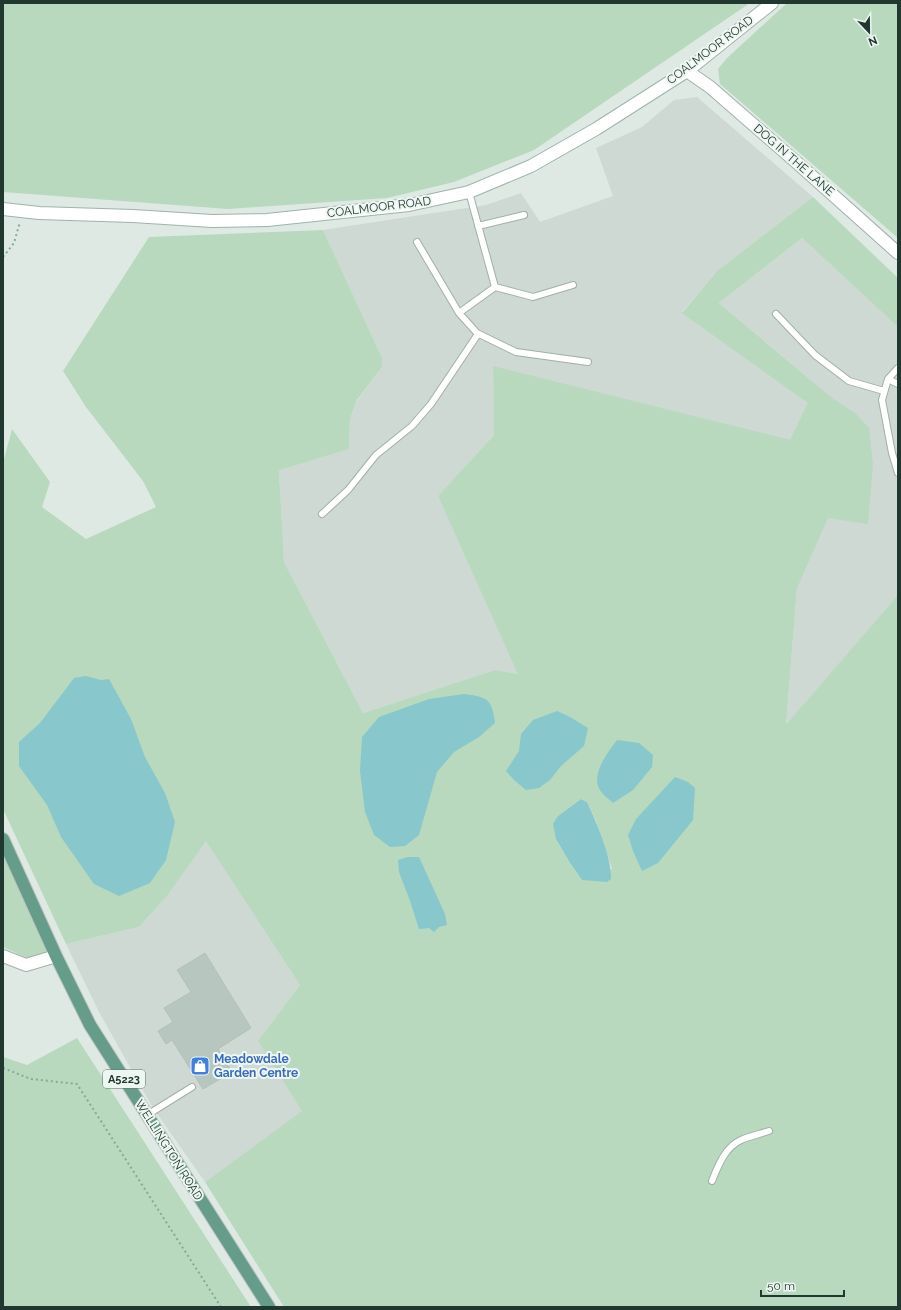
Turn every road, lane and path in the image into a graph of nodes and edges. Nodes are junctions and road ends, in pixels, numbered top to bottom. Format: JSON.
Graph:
{"nodes":[{"id":1,"x":772,"y":3,"type":"edge"},
{"id":2,"x":687,"y":71,"type":"junction"},
{"id":3,"x":469,"y":192,"type":"junction"},
{"id":4,"x":3,"y":209,"type":"edge"},
{"id":5,"x":23,"y":211,"type":"junction"},
{"id":6,"x":524,"y":215,"type":"dead end"},
{"id":7,"x":478,"y":226,"type":"junction"},
{"id":8,"x":417,"y":242,"type":"dead end"},
{"id":9,"x":898,"y":253,"type":"edge"},
{"id":10,"x":3,"y":257,"type":"edge"},
{"id":11,"x":573,"y":285,"type":"dead end"},
{"id":12,"x":495,"y":287,"type":"junction"},
{"id":13,"x":459,"y":313,"type":"junction"},
{"id":14,"x":776,"y":314,"type":"dead end"},
{"id":15,"x":478,"y":334,"type":"junction"},
{"id":16,"x":588,"y":362,"type":"dead end"},
{"id":17,"x":898,"y":368,"type":"edge"},
{"id":18,"x":888,"y":379,"type":"junction"},
{"id":19,"x":898,"y":384,"type":"edge"},
{"id":20,"x":884,"y":391,"type":"junction"},
{"id":21,"x":898,"y":473,"type":"edge"},
{"id":22,"x":322,"y":514,"type":"dead end"},
{"id":23,"x":3,"y":839,"type":"edge"},
{"id":24,"x":3,"y":956,"type":"edge"},
{"id":25,"x":56,"y":956,"type":"junction"},
{"id":26,"x":3,"y":1068,"type":"edge"},
{"id":27,"x":192,"y":1087,"type":"dead end"},
{"id":28,"x":147,"y":1115,"type":"junction"},
{"id":29,"x":769,"y":1132,"type":"dead end"},
{"id":30,"x":712,"y":1181,"type":"dead end"},
{"id":31,"x":221,"y":1307,"type":"edge"},
{"id":32,"x":269,"y":1307,"type":"edge"}],
"edges":[{"from":1,"to":2,"type":"street","name":"COALMOOR ROAD"},
{"from":2,"to":3,"type":"street","name":"COALMOOR ROAD"},
{"from":2,"to":9,"type":"street","name":"DOG IN THE LANE"},
{"from":3,"to":5,"type":"street","name":"COALMOOR ROAD"},
{"from":3,"to":7,"type":"lane"},
{"from":4,"to":5,"type":"street","name":"COALMOOR ROAD"},
{"from":5,"to":10,"type":"path"},
{"from":6,"to":7,"type":"lane"},
{"from":7,"to":12,"type":"lane"},
{"from":8,"to":13,"type":"lane"},
{"from":11,"to":12,"type":"lane"},
{"from":12,"to":13,"type":"lane"},
{"from":13,"to":15,"type":"lane"},
{"from":14,"to":20,"type":"lane"},
{"from":15,"to":16,"type":"lane"},
{"from":15,"to":22,"type":"lane"},
{"from":17,"to":18,"type":"lane"},
{"from":18,"to":19,"type":"lane"},
{"from":18,"to":20,"type":"lane"},
{"from":20,"to":21,"type":"lane"},
{"from":23,"to":25,"type":"main road","name":"WELLINGTON ROAD","number":"A5223"},
{"from":24,"to":25,"type":"street"},
{"from":25,"to":28,"type":"main road","name":"WELLINGTON ROAD","number":"A5223"},
{"from":26,"to":31,"type":"path"},
{"from":27,"to":28,"type":"lane"},
{"from":28,"to":32,"type":"main road","name":"WELLINGTON ROAD","number":"A5223"},
{"from":29,"to":30,"type":"lane"}]}
